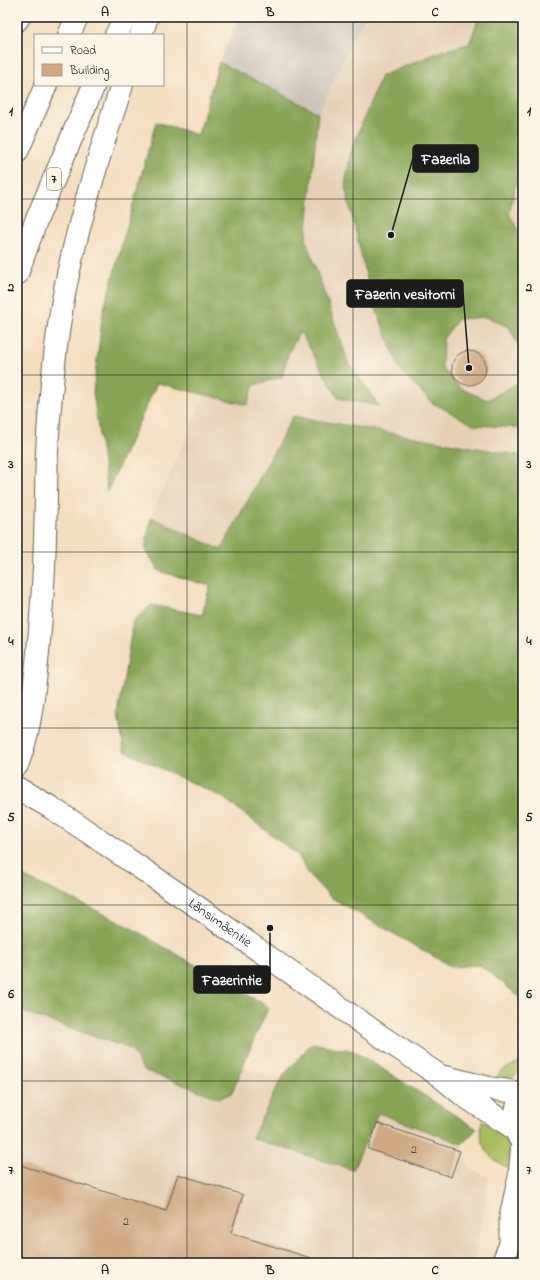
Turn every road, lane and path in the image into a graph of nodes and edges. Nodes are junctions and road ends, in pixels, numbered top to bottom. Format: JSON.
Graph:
{"nodes":[{"id":1,"x":19,"y":17,"type":"edge"},
{"id":2,"x":77,"y":17,"type":"edge"},
{"id":3,"x":124,"y":17,"type":"edge"},
{"id":4,"x":147,"y":17,"type":"edge"},
{"id":5,"x":17,"y":20,"type":"edge"},
{"id":6,"x":69,"y":34,"type":"edge"},
{"id":7,"x":116,"y":34,"type":"edge"},
{"id":8,"x":140,"y":34,"type":"edge"},
{"id":9,"x":46,"y":86,"type":"edge"},
{"id":10,"x":94,"y":86,"type":"edge"},
{"id":11,"x":122,"y":86,"type":"edge"},
{"id":12,"x":17,"y":152,"type":"edge"},
{"id":13,"x":17,"y":274,"type":"edge"},
{"id":14,"x":17,"y":765,"type":"edge"},
{"id":15,"x":17,"y":788,"type":"edge"},
{"id":16,"x":440,"y":1076,"type":"junction"},
{"id":17,"x":523,"y":1094,"type":"edge"},
{"id":18,"x":520,"y":1138,"type":"edge"},
{"id":19,"x":523,"y":1216,"type":"edge"},
{"id":20,"x":510,"y":1242,"type":"junction"},
{"id":21,"x":502,"y":1263,"type":"edge"}],
"edges":[{"from":1,"to":5,"type":"main road"},
{"from":2,"to":6,"type":"main road"},
{"from":3,"to":7,"type":"main road"},
{"from":4,"to":8,"type":"main road"},
{"from":9,"to":12,"type":"main road"},
{"from":10,"to":13,"type":"main road","number":"7"},
{"from":11,"to":14,"type":"main road"},
{"from":15,"to":16,"type":"main road","name":"Länsimäentie"},
{"from":16,"to":17,"type":"main road","name":"Länsimäentie"},
{"from":16,"to":18,"type":"main road","name":"Länsimäentie"},
{"from":17,"to":18,"type":"main road","name":"Länsimäentie"},
{"from":18,"to":20,"type":"street"},
{"from":19,"to":20,"type":"street"},
{"from":20,"to":21,"type":"street"}]}
